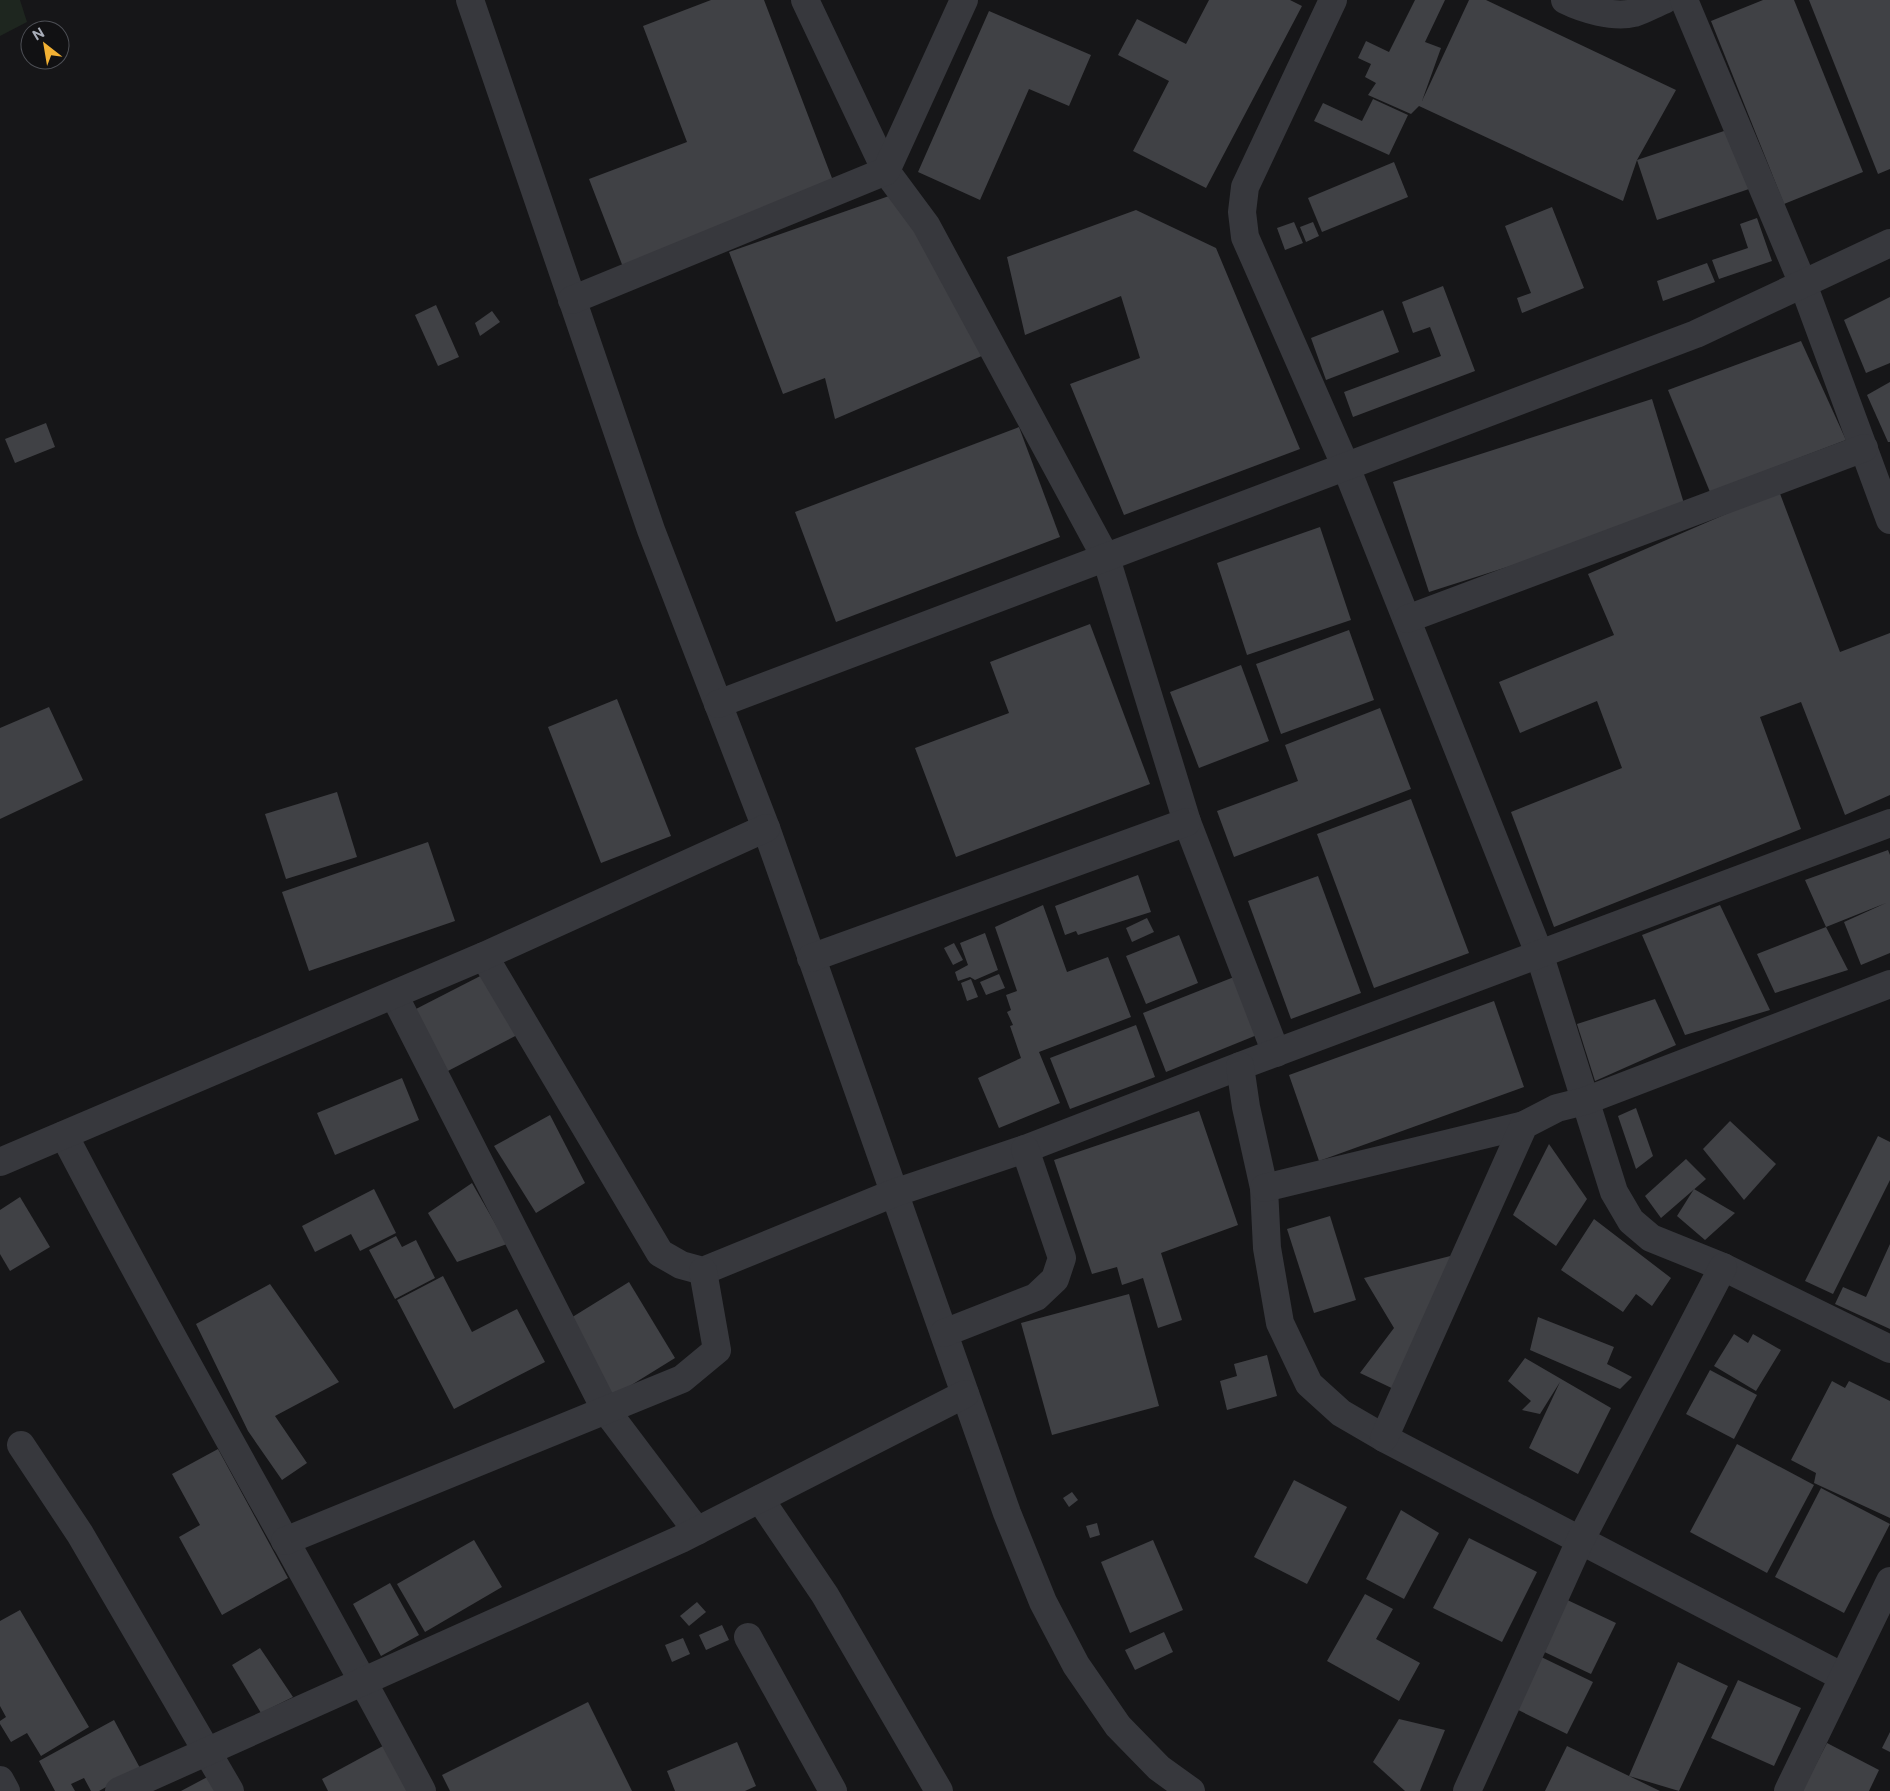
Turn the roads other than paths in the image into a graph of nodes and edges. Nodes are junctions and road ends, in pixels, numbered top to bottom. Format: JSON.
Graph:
{"nodes":[{"id":1,"x":470,"y":0,"type":"edge"},
{"id":2,"x":805,"y":0,"type":"edge"},
{"id":3,"x":964,"y":0,"type":"edge"},
{"id":4,"x":1333,"y":0,"type":"edge"},
{"id":5,"x":1565,"y":0,"type":"edge"},
{"id":6,"x":1664,"y":0,"type":"edge"},
{"id":7,"x":1684,"y":0,"type":"edge"},
{"id":8,"x":886,"y":171,"type":"junction"},
{"id":9,"x":1890,"y":243,"type":"edge"},
{"id":10,"x":1803,"y":284,"type":"junction"},
{"id":11,"x":572,"y":300,"type":"junction"},
{"id":12,"x":1864,"y":448,"type":"junction"},
{"id":13,"x":1346,"y":466,"type":"junction"},
{"id":14,"x":1890,"y":520,"type":"edge"},
{"id":15,"x":1106,"y":558,"type":"junction"},
{"id":16,"x":1407,"y":619,"type":"junction"},
{"id":17,"x":718,"y":704,"type":"junction"},
{"id":18,"x":1187,"y":822,"type":"junction"},
{"id":19,"x":1890,"y":823,"type":"edge"},
{"id":20,"x":766,"y":828,"type":"junction"},
{"id":21,"x":1539,"y":953,"type":"junction"},
{"id":22,"x":484,"y":956,"type":"junction"},
{"id":23,"x":811,"y":958,"type":"junction"},
{"id":24,"x":1890,"y":984,"type":"edge"},
{"id":25,"x":394,"y":995,"type":"junction"},
{"id":26,"x":1276,"y":1053,"type":"junction"},
{"id":27,"x":1240,"y":1066,"type":"junction"},
{"id":28,"x":1585,"y":1101,"type":"junction"},
{"id":29,"x":1524,"y":1125,"type":"junction"},
{"id":30,"x":64,"y":1135,"type":"junction"},
{"id":31,"x":1025,"y":1150,"type":"junction"},
{"id":32,"x":0,"y":1162,"type":"edge"},
{"id":33,"x":1264,"y":1188,"type":"junction"},
{"id":34,"x":894,"y":1192,"type":"junction"},
{"id":35,"x":1723,"y":1267,"type":"junction"},
{"id":36,"x":703,"y":1271,"type":"junction"},
{"id":37,"x":944,"y":1333,"type":"junction"},
{"id":38,"x":1890,"y":1349,"type":"edge"},
{"id":39,"x":965,"y":1394,"type":"junction"},
{"id":40,"x":605,"y":1409,"type":"junction"},
{"id":41,"x":1384,"y":1438,"type":"junction"},
{"id":42,"x":21,"y":1445,"type":"dead end"},
{"id":43,"x":760,"y":1499,"type":"junction"},
{"id":44,"x":698,"y":1530,"type":"junction"},
{"id":45,"x":285,"y":1541,"type":"junction"},
{"id":46,"x":1580,"y":1541,"type":"junction"},
{"id":47,"x":1890,"y":1581,"type":"edge"},
{"id":48,"x":748,"y":1637,"type":"dead end"},
{"id":49,"x":1843,"y":1677,"type":"junction"},
{"id":50,"x":363,"y":1681,"type":"junction"},
{"id":51,"x":207,"y":1750,"type":"junction"},
{"id":52,"x":0,"y":1780,"type":"edge"},
{"id":53,"x":6,"y":1791,"type":"edge"},
{"id":54,"x":119,"y":1791,"type":"edge"},
{"id":55,"x":230,"y":1791,"type":"edge"},
{"id":56,"x":422,"y":1791,"type":"edge"},
{"id":57,"x":833,"y":1791,"type":"edge"},
{"id":58,"x":939,"y":1791,"type":"edge"},
{"id":59,"x":1192,"y":1791,"type":"edge"},
{"id":60,"x":1468,"y":1791,"type":"edge"},
{"id":61,"x":1788,"y":1791,"type":"edge"}],
"edges":[{"from":1,"to":11,"type":"street"},
{"from":2,"to":8,"type":"street"},
{"from":3,"to":8,"type":"street"},
{"from":4,"to":13,"type":"street"},
{"from":5,"to":6,"type":"street"},
{"from":7,"to":10,"type":"street"},
{"from":8,"to":11,"type":"street"},
{"from":8,"to":15,"type":"street"},
{"from":9,"to":10,"type":"street"},
{"from":10,"to":12,"type":"street"},
{"from":10,"to":13,"type":"street"},
{"from":11,"to":17,"type":"street"},
{"from":12,"to":14,"type":"street"},
{"from":12,"to":16,"type":"street"},
{"from":13,"to":15,"type":"street"},
{"from":13,"to":16,"type":"street"},
{"from":15,"to":17,"type":"street"},
{"from":15,"to":18,"type":"street"},
{"from":16,"to":21,"type":"street"},
{"from":17,"to":20,"type":"street"},
{"from":18,"to":23,"type":"street"},
{"from":18,"to":26,"type":"street"},
{"from":19,"to":21,"type":"street"},
{"from":20,"to":22,"type":"street"},
{"from":20,"to":23,"type":"street"},
{"from":21,"to":26,"type":"street"},
{"from":21,"to":28,"type":"street"},
{"from":22,"to":25,"type":"street"},
{"from":22,"to":36,"type":"street"},
{"from":23,"to":34,"type":"street"},
{"from":24,"to":28,"type":"street"},
{"from":25,"to":30,"type":"street"},
{"from":25,"to":40,"type":"street"},
{"from":26,"to":27,"type":"street"},
{"from":27,"to":31,"type":"street"},
{"from":27,"to":33,"type":"street"},
{"from":28,"to":29,"type":"street"},
{"from":28,"to":35,"type":"street"},
{"from":29,"to":33,"type":"street"},
{"from":29,"to":41,"type":"street"},
{"from":30,"to":32,"type":"street"},
{"from":30,"to":45,"type":"street"},
{"from":31,"to":34,"type":"street"},
{"from":31,"to":37,"type":"street"},
{"from":33,"to":41,"type":"street"},
{"from":34,"to":36,"type":"street"},
{"from":34,"to":37,"type":"street"},
{"from":35,"to":38,"type":"street"},
{"from":35,"to":46,"type":"street"},
{"from":36,"to":40,"type":"street"},
{"from":37,"to":39,"type":"street"},
{"from":39,"to":43,"type":"street"},
{"from":39,"to":59,"type":"street"},
{"from":40,"to":44,"type":"street"},
{"from":40,"to":45,"type":"street"},
{"from":41,"to":46,"type":"street"},
{"from":42,"to":51,"type":"street"},
{"from":43,"to":44,"type":"street"},
{"from":43,"to":58,"type":"street"},
{"from":44,"to":50,"type":"street"},
{"from":45,"to":50,"type":"street"},
{"from":46,"to":49,"type":"street"},
{"from":46,"to":60,"type":"street"},
{"from":47,"to":49,"type":"street"},
{"from":48,"to":57,"type":"street"},
{"from":49,"to":61,"type":"street"},
{"from":50,"to":51,"type":"street"},
{"from":50,"to":56,"type":"street"},
{"from":51,"to":54,"type":"street"},
{"from":51,"to":55,"type":"street"},
{"from":52,"to":53,"type":"street"}]}
